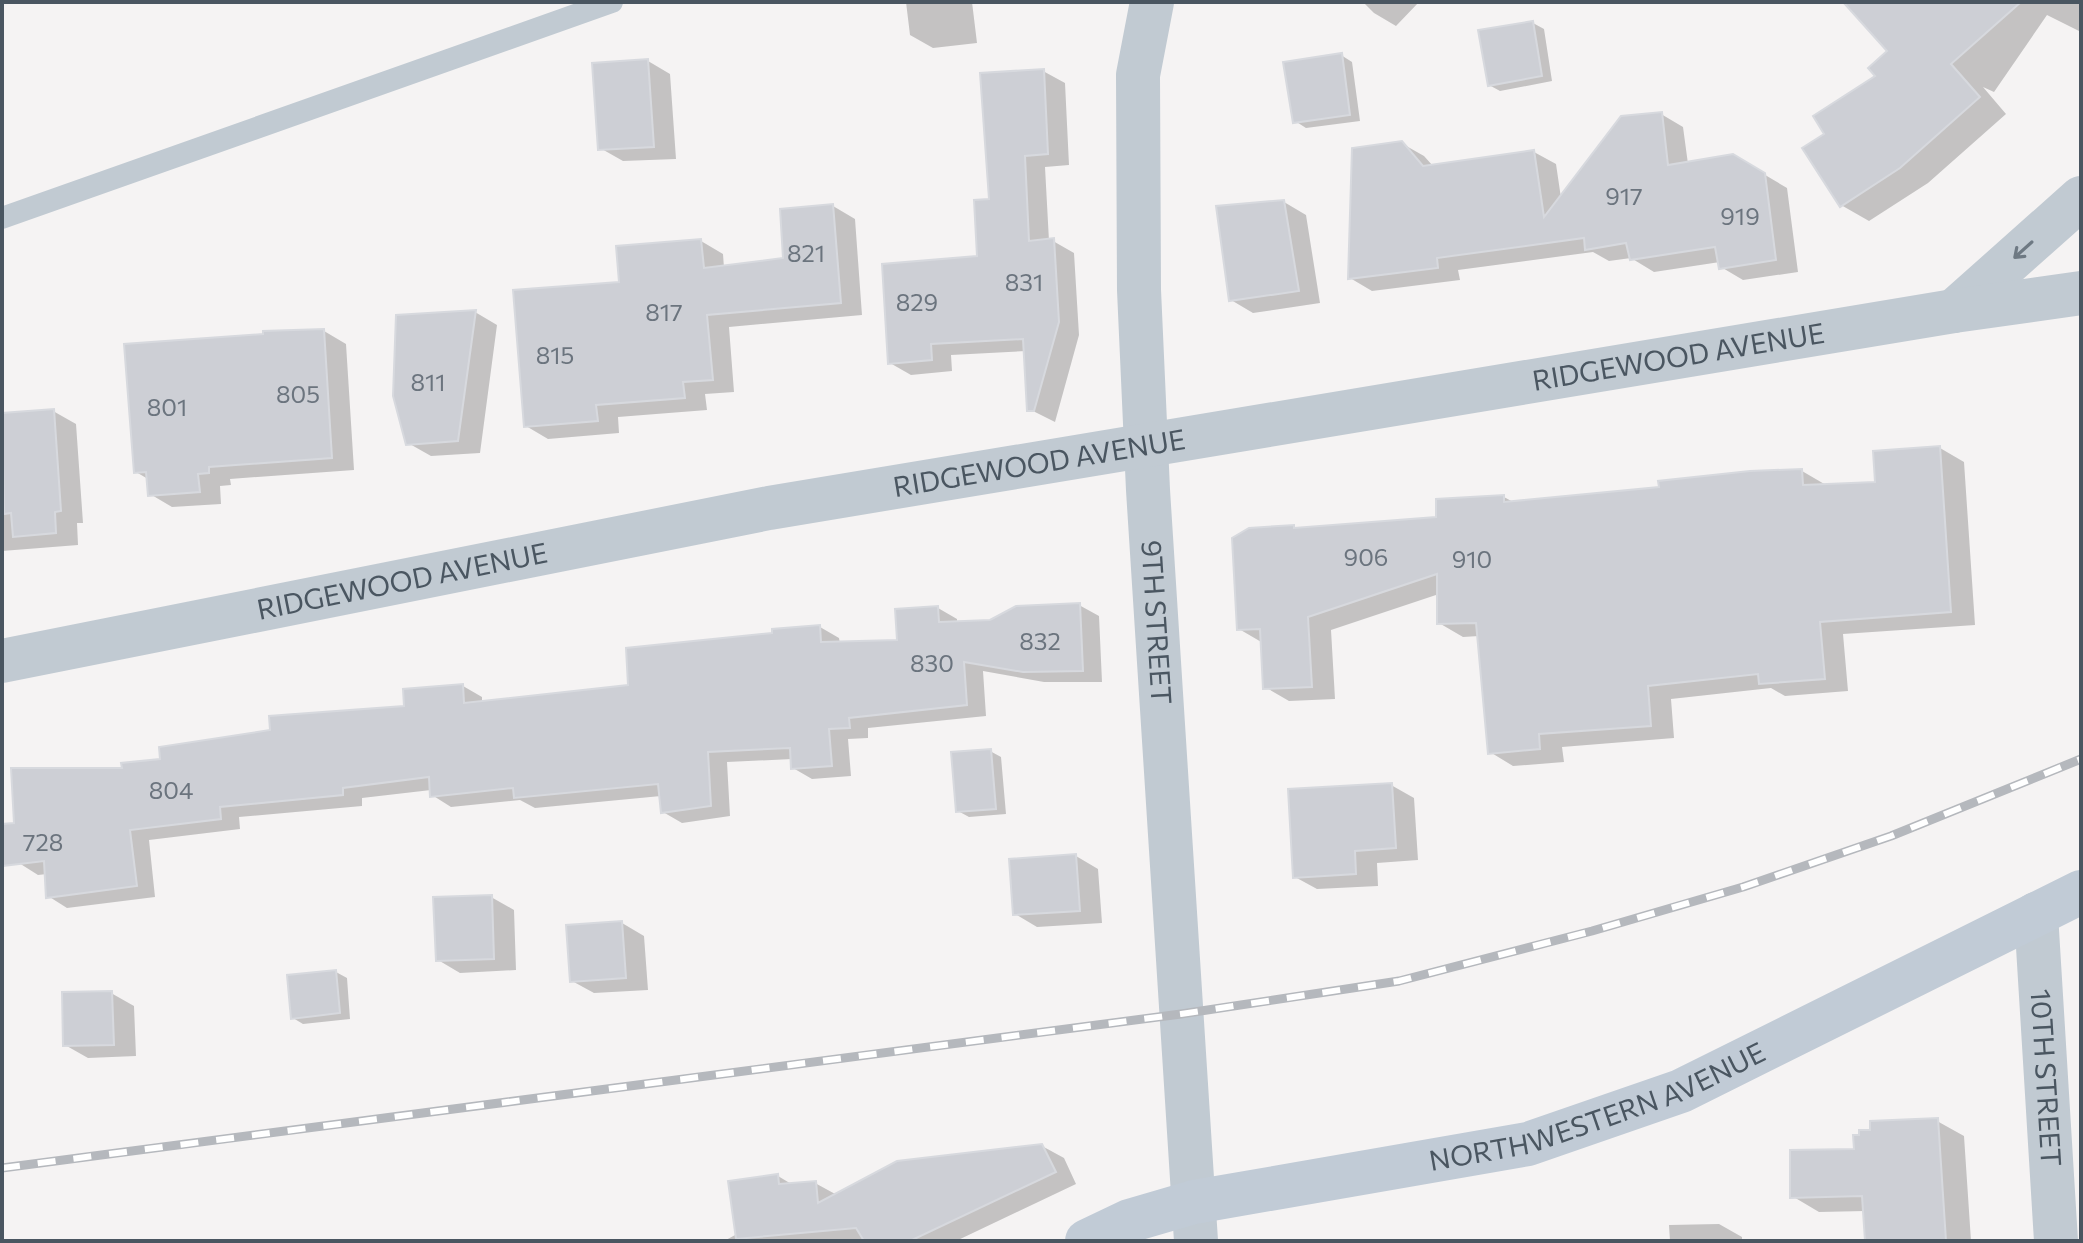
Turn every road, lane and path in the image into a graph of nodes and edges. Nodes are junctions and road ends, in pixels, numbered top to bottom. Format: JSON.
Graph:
{"nodes":[{"id":1,"x":612,"y":2,"type":"edge"},
{"id":2,"x":1152,"y":2,"type":"edge"},
{"id":3,"x":2081,"y":198,"type":"edge"},
{"id":4,"x":2,"y":218,"type":"edge"},
{"id":5,"x":2081,"y":293,"type":"edge"},
{"id":6,"x":1954,"y":311,"type":"junction"},
{"id":7,"x":1145,"y":446,"type":"junction"},
{"id":8,"x":2,"y":661,"type":"edge"},
{"id":9,"x":2081,"y":892,"type":"edge"},
{"id":10,"x":2036,"y":914,"type":"junction"},
{"id":11,"x":2065,"y":1111,"type":"edge"},
{"id":12,"x":1195,"y":1221,"type":"edge"},
{"id":13,"x":1087,"y":1241,"type":"edge"},
{"id":14,"x":2056,"y":1241,"type":"edge"}],
"edges":[{"from":1,"to":4,"type":"lane"},
{"from":2,"to":7,"type":"street","name":"9TH STREET"},
{"from":3,"to":6,"type":"street","one_way":true},
{"from":5,"to":6,"type":"street","name":"RIDGEWOOD AVENUE"},
{"from":6,"to":7,"type":"street","name":"RIDGEWOOD AVENUE"},
{"from":7,"to":8,"type":"street","name":"RIDGEWOOD AVENUE"},
{"from":7,"to":12,"type":"street","name":"9TH STREET"},
{"from":9,"to":10,"type":"street","name":"NORTHWESTERN AVENUE"},
{"from":10,"to":11,"type":"street","name":"10TH STREET"},
{"from":10,"to":12,"type":"street","name":"NORTHWESTERN AVENUE"},
{"from":11,"to":14,"type":"street","name":"10TH STREET"},
{"from":12,"to":13,"type":"street","name":"NORTHWESTERN AVENUE"}]}
